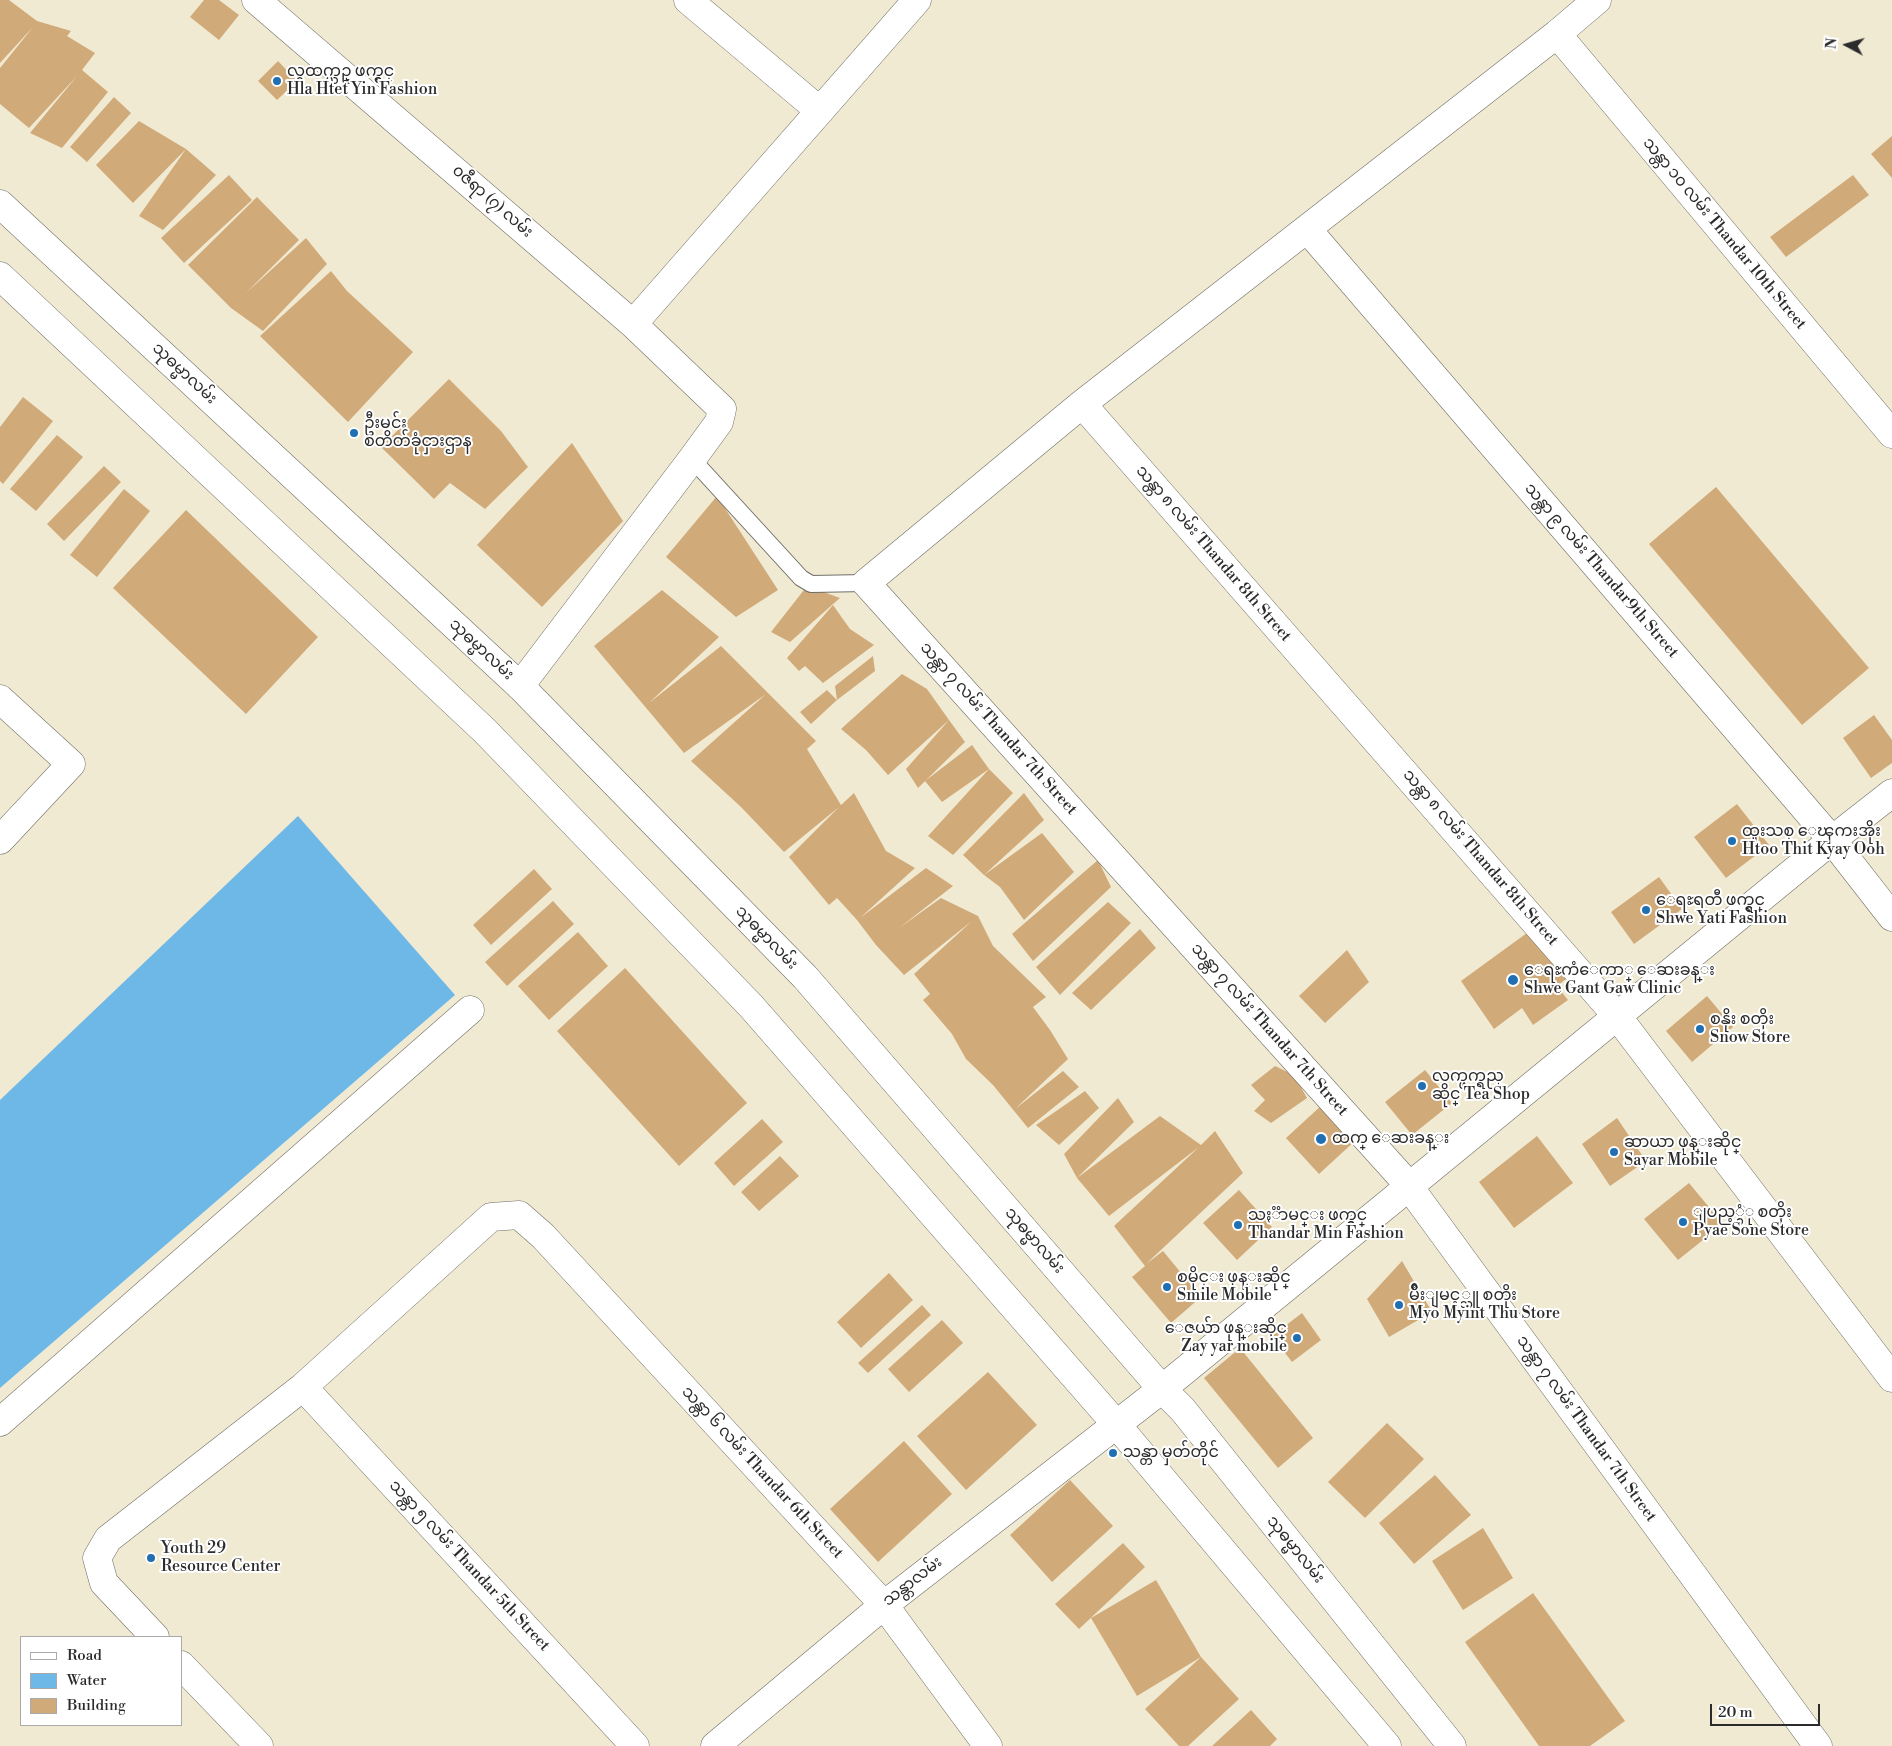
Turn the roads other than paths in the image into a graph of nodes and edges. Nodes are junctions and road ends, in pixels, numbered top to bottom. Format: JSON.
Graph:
{"nodes":[{"id":1,"x":256,"y":0,"type":"edge"},
{"id":2,"x":688,"y":0,"type":"edge"},
{"id":3,"x":917,"y":0,"type":"edge"},
{"id":4,"x":1597,"y":0,"type":"edge"},
{"id":5,"x":1557,"y":34,"type":"junction"},
{"id":6,"x":820,"y":111,"type":"junction"},
{"id":7,"x":0,"y":204,"type":"edge"},
{"id":8,"x":1307,"y":229,"type":"junction"},
{"id":9,"x":0,"y":276,"type":"edge"},
{"id":10,"x":634,"y":324,"type":"junction"},
{"id":11,"x":1082,"y":404,"type":"junction"},
{"id":12,"x":1892,"y":434,"type":"edge"},
{"id":13,"x":692,"y":459,"type":"junction"},
{"id":14,"x":866,"y":582,"type":"junction"},
{"id":15,"x":520,"y":686,"type":"junction"},
{"id":16,"x":0,"y":699,"type":"edge"},
{"id":17,"x":1892,"y":793,"type":"edge"},
{"id":18,"x":0,"y":840,"type":"edge"},
{"id":19,"x":1832,"y":840,"type":"junction"},
{"id":20,"x":1892,"y":917,"type":"edge"},
{"id":21,"x":470,"y":1010,"type":"dead end"},
{"id":22,"x":1617,"y":1016,"type":"junction"},
{"id":23,"x":1409,"y":1187,"type":"junction"},
{"id":24,"x":1892,"y":1378,"type":"edge"},
{"id":25,"x":304,"y":1387,"type":"junction"},
{"id":26,"x":1162,"y":1388,"type":"junction"},
{"id":27,"x":0,"y":1422,"type":"edge"},
{"id":28,"x":1116,"y":1424,"type":"junction"},
{"id":29,"x":884,"y":1605,"type":"junction"},
{"id":30,"x":154,"y":1636,"type":"edge"},
{"id":31,"x":182,"y":1666,"type":"edge"},
{"id":32,"x":259,"y":1746,"type":"edge"},
{"id":33,"x":635,"y":1746,"type":"edge"},
{"id":34,"x":715,"y":1746,"type":"edge"},
{"id":35,"x":988,"y":1746,"type":"edge"},
{"id":36,"x":1387,"y":1746,"type":"edge"},
{"id":37,"x":1452,"y":1746,"type":"edge"},
{"id":38,"x":1818,"y":1746,"type":"edge"}],
"edges":[{"from":1,"to":10,"type":"street","name":"၀ဇီရာ (၇) လမ်း"},
{"from":2,"to":6,"type":"street"},
{"from":3,"to":6,"type":"street"},
{"from":4,"to":5,"type":"street"},
{"from":5,"to":8,"type":"street"},
{"from":5,"to":12,"type":"street","name":"သန္တာ ၁၀ လမ်း Thandar 10th Street"},
{"from":6,"to":10,"type":"street"},
{"from":7,"to":15,"type":"street","name":"သုဓမ္မာလမ်း"},
{"from":8,"to":11,"type":"street"},
{"from":8,"to":19,"type":"street","name":"သန္တာ ၉ လမ်း Thandar9th Street"},
{"from":9,"to":28,"type":"street"},
{"from":10,"to":13,"type":"street","name":"၀ဇီရာ (၇) လမ်း"},
{"from":11,"to":14,"type":"street"},
{"from":11,"to":22,"type":"street","name":"သန္တာ ၈ လမ်း Thandar 8th Street"},
{"from":13,"to":14,"type":"lane"},
{"from":13,"to":15,"type":"street"},
{"from":14,"to":23,"type":"street","name":"သန္တာ ၇ လမ်း Thandar 7th Street"},
{"from":15,"to":26,"type":"street","name":"သုဓမ္မာလမ်း"},
{"from":16,"to":18,"type":"street"},
{"from":17,"to":19,"type":"street","name":"သန္တာလမ်း"},
{"from":19,"to":20,"type":"street","name":"သန္တာ ၉ လမ်း Thandar9th Street"},
{"from":19,"to":22,"type":"street","name":"သန္တာလမ်း"},
{"from":21,"to":27,"type":"street"},
{"from":22,"to":23,"type":"street","name":"သန္တာလမ်း"},
{"from":22,"to":24,"type":"street","name":"သန္တာ ၈ လမ်း Thandar 8th Street"},
{"from":23,"to":26,"type":"street","name":"သန္တာလမ်း"},
{"from":23,"to":38,"type":"street","name":"သန္တာ ၇ လမ်း Thandar 7th Street"},
{"from":25,"to":29,"type":"street","name":"သန္တာ ၆ လမ်း Thandar 6th Street"},
{"from":25,"to":30,"type":"street"},
{"from":25,"to":33,"type":"street","name":"သန္တာ ၅ လမ်း Thandar 5th Street"},
{"from":26,"to":28,"type":"street","name":"သန္တာလမ်း"},
{"from":26,"to":37,"type":"street","name":"သုဓမ္မာလမ်း"},
{"from":28,"to":29,"type":"street","name":"သန္တာလမ်း"},
{"from":28,"to":36,"type":"street"},
{"from":29,"to":34,"type":"street","name":"သန္တာလမ်း"},
{"from":29,"to":35,"type":"street","name":"သန္တာ ၆ လမ်း Thandar 6th Street"},
{"from":31,"to":32,"type":"street"}]}
